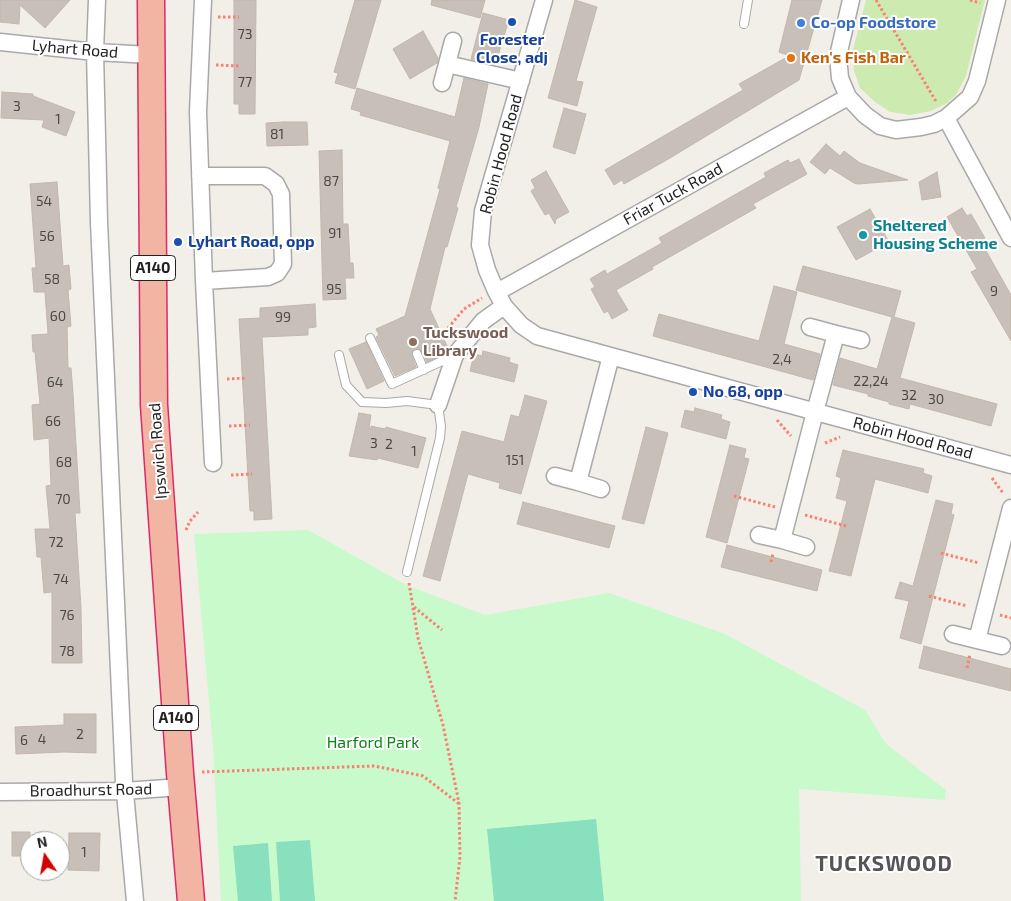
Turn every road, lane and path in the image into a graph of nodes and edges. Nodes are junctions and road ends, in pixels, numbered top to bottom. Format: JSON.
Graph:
{"nodes":[{"id":1,"x":97,"y":0,"type":"edge"},
{"id":2,"x":151,"y":0,"type":"edge"},
{"id":3,"x":203,"y":0,"type":"edge"},
{"id":4,"x":544,"y":0,"type":"edge"},
{"id":5,"x":748,"y":0,"type":"edge"},
{"id":6,"x":851,"y":0,"type":"edge"},
{"id":7,"x":876,"y":0,"type":"edge"},
{"id":8,"x":997,"y":0,"type":"edge"},
{"id":9,"x":744,"y":24,"type":"dead end"},
{"id":10,"x":453,"y":41,"type":"dead end"},
{"id":11,"x":0,"y":42,"type":"edge"},
{"id":12,"x":95,"y":52,"type":"junction"},
{"id":13,"x":151,"y":55,"type":"junction"},
{"id":14,"x":447,"y":64,"type":"junction"},
{"id":15,"x":521,"y":81,"type":"junction"},
{"id":16,"x":442,"y":83,"type":"dead end"},
{"id":17,"x":848,"y":96,"type":"junction"},
{"id":18,"x":946,"y":118,"type":"junction"},
{"id":19,"x":200,"y":176,"type":"junction"},
{"id":20,"x":1011,"y":238,"type":"edge"},
{"id":21,"x":204,"y":281,"type":"junction"},
{"id":22,"x":500,"y":299,"type":"junction"},
{"id":23,"x":810,"y":327,"type":"dead end"},
{"id":24,"x":836,"y":334,"type":"junction"},
{"id":25,"x":370,"y":338,"type":"dead end"},
{"id":26,"x":861,"y":340,"type":"dead end"},
{"id":27,"x":416,"y":354,"type":"dead end"},
{"id":28,"x":339,"y":355,"type":"dead end"},
{"id":29,"x":455,"y":355,"type":"junction"},
{"id":30,"x":611,"y":356,"type":"junction"},
{"id":31,"x":424,"y":370,"type":"junction"},
{"id":32,"x":438,"y":405,"type":"junction"},
{"id":33,"x":815,"y":412,"type":"junction"},
{"id":34,"x":213,"y":463,"type":"dead end"},
{"id":35,"x":1011,"y":465,"type":"edge"},
{"id":36,"x":252,"y":474,"type":"dead end"},
{"id":37,"x":231,"y":475,"type":"dead end"},
{"id":38,"x":555,"y":476,"type":"dead end"},
{"id":39,"x":578,"y":482,"type":"junction"},
{"id":40,"x":601,"y":488,"type":"dead end"},
{"id":41,"x":1011,"y":508,"type":"edge"},
{"id":42,"x":198,"y":512,"type":"dead end"},
{"id":43,"x":759,"y":535,"type":"dead end"},
{"id":44,"x":186,"y":536,"type":"dead end"},
{"id":45,"x":782,"y":540,"type":"junction"},
{"id":46,"x":806,"y":547,"type":"dead end"},
{"id":47,"x":941,"y":553,"type":"dead end"},
{"id":48,"x":996,"y":568,"type":"junction"},
{"id":49,"x":407,"y":572,"type":"joint"},
{"id":50,"x":413,"y":607,"type":"junction"},
{"id":51,"x":442,"y":630,"type":"dead end"},
{"id":52,"x":953,"y":634,"type":"dead end"},
{"id":53,"x":977,"y":640,"type":"junction"},
{"id":54,"x":1002,"y":646,"type":"dead end"},
{"id":55,"x":208,"y":772,"type":"dead end"},
{"id":56,"x":181,"y":787,"type":"junction"},
{"id":57,"x":124,"y":791,"type":"junction"},
{"id":58,"x":0,"y":792,"type":"edge"},
{"id":59,"x":459,"y":803,"type":"junction"},
{"id":60,"x":135,"y":901,"type":"edge"},
{"id":61,"x":191,"y":901,"type":"edge"},
{"id":62,"x":456,"y":901,"type":"edge"}],
"edges":[{"from":1,"to":12,"type":"street"},
{"from":2,"to":13,"type":"highway","name":"Ipswich Road","number":"A140"},
{"from":3,"to":19,"type":"street"},
{"from":4,"to":15,"type":"street","name":"Robin Hood Road"},
{"from":5,"to":9,"type":"lane"},
{"from":6,"to":17,"type":"street"},
{"from":7,"to":18,"type":"path"},
{"from":8,"to":18,"type":"street"},
{"from":10,"to":14,"type":"street"},
{"from":11,"to":12,"type":"street","name":"Lyhart Road"},
{"from":12,"to":13,"type":"street","name":"Lyhart Road"},
{"from":12,"to":57,"type":"street"},
{"from":13,"to":56,"type":"highway","name":"Ipswich Road","number":"A140"},
{"from":14,"to":15,"type":"street"},
{"from":14,"to":16,"type":"street"},
{"from":15,"to":22,"type":"street","name":"Robin Hood Road"},
{"from":17,"to":18,"type":"street"},
{"from":17,"to":22,"type":"street","name":"Friar Tuck Road"},
{"from":18,"to":20,"type":"street"},
{"from":19,"to":21,"type":"street"},
{"from":19,"to":21,"type":"street"},
{"from":21,"to":34,"type":"street"},
{"from":22,"to":29,"type":"street","name":"Friar Tuck Road"},
{"from":22,"to":30,"type":"street","name":"Robin Hood Road"},
{"from":23,"to":24,"type":"street"},
{"from":24,"to":26,"type":"street"},
{"from":24,"to":33,"type":"street"},
{"from":25,"to":31,"type":"lane"},
{"from":27,"to":31,"type":"lane"},
{"from":28,"to":32,"type":"lane"},
{"from":29,"to":31,"type":"lane"},
{"from":29,"to":32,"type":"street"},
{"from":30,"to":33,"type":"street","name":"Robin Hood Road"},
{"from":30,"to":39,"type":"street"},
{"from":32,"to":49,"type":"lane"},
{"from":33,"to":35,"type":"street","name":"Robin Hood Road"},
{"from":33,"to":45,"type":"street"},
{"from":36,"to":37,"type":"path"},
{"from":38,"to":39,"type":"street"},
{"from":39,"to":40,"type":"street"},
{"from":41,"to":48,"type":"street"},
{"from":42,"to":44,"type":"path"},
{"from":43,"to":45,"type":"street"},
{"from":45,"to":46,"type":"street"},
{"from":47,"to":48,"type":"path"},
{"from":48,"to":53,"type":"street"},
{"from":49,"to":50,"type":"path"},
{"from":50,"to":51,"type":"path"},
{"from":50,"to":59,"type":"path"},
{"from":52,"to":53,"type":"street"},
{"from":53,"to":54,"type":"street"},
{"from":55,"to":59,"type":"path"},
{"from":56,"to":57,"type":"street","name":"Broadhurst Road"},
{"from":56,"to":61,"type":"highway","name":"Ipswich Road","number":"A140"},
{"from":57,"to":58,"type":"street","name":"Broadhurst Road"},
{"from":57,"to":60,"type":"street"},
{"from":59,"to":62,"type":"path"}]}
